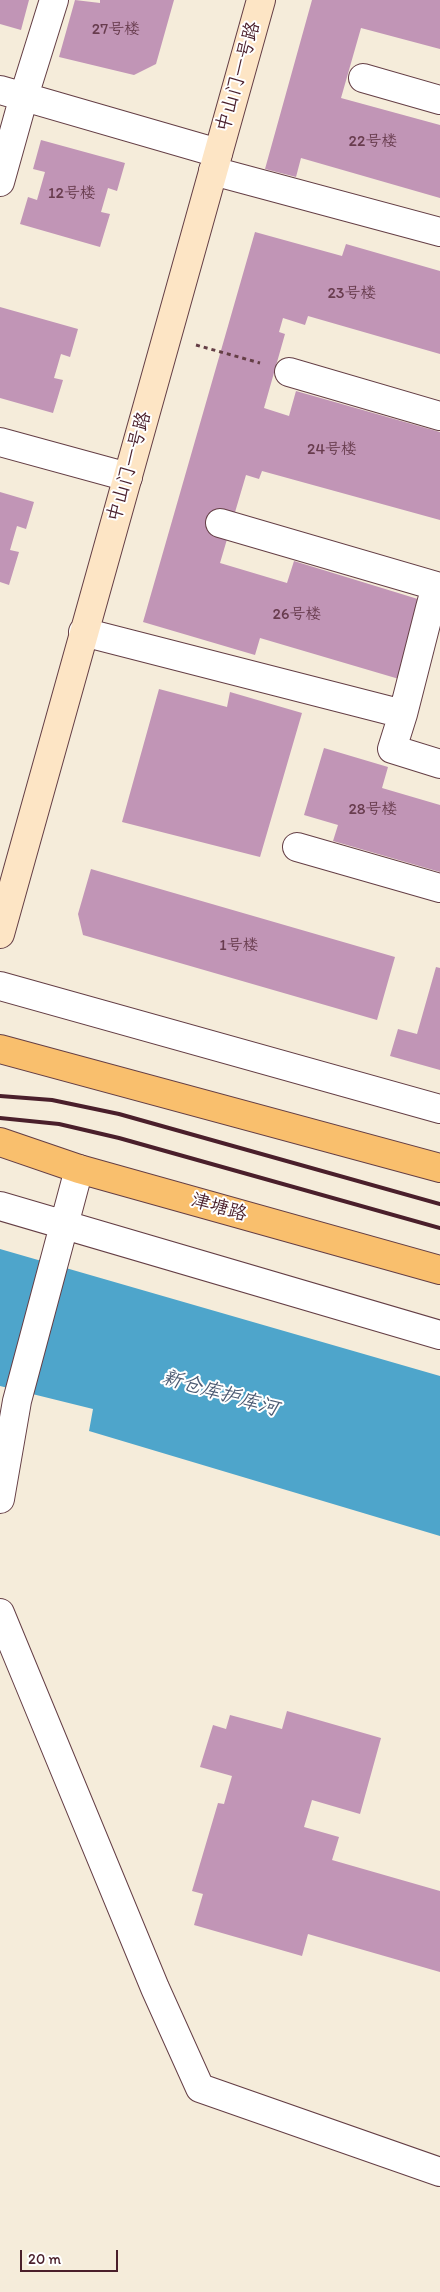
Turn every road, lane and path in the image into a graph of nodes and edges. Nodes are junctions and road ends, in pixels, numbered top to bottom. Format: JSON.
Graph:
{"nodes":[{"id":1,"x":54,"y":0,"type":"edge"},
{"id":2,"x":261,"y":0,"type":"edge"},
{"id":3,"x":362,"y":78,"type":"dead end"},
{"id":4,"x":12,"y":93,"type":"edge"},
{"id":5,"x":440,"y":100,"type":"edge"},
{"id":6,"x":216,"y":162,"type":"junction"},
{"id":7,"x":0,"y":182,"type":"edge"},
{"id":8,"x":440,"y":232,"type":"edge"},
{"id":9,"x":166,"y":336,"type":"junction"},
{"id":10,"x":289,"y":372,"type":"joint"},
{"id":11,"x":440,"y":416,"type":"edge"},
{"id":12,"x":0,"y":442,"type":"edge"},
{"id":13,"x":128,"y":477,"type":"junction"},
{"id":14,"x":220,"y":523,"type":"dead end"},
{"id":15,"x":436,"y":594,"type":"edge"},
{"id":16,"x":84,"y":632,"type":"junction"},
{"id":17,"x":403,"y":714,"type":"junction"},
{"id":18,"x":440,"y":764,"type":"edge"},
{"id":19,"x":297,"y":847,"type":"dead end"},
{"id":20,"x":440,"y":888,"type":"edge"},
{"id":21,"x":0,"y":934,"type":"edge"},
{"id":22,"x":0,"y":986,"type":"edge"},
{"id":23,"x":1,"y":1055,"type":"edge"},
{"id":24,"x":440,"y":1108,"type":"edge"},
{"id":25,"x":0,"y":1142,"type":"edge"},
{"id":26,"x":440,"y":1168,"type":"edge"},
{"id":27,"x":79,"y":1169,"type":"junction"},
{"id":28,"x":0,"y":1206,"type":"edge"},
{"id":29,"x":64,"y":1223,"type":"junction"},
{"id":30,"x":440,"y":1270,"type":"edge"},
{"id":31,"x":440,"y":1335,"type":"edge"},
{"id":32,"x":0,"y":1499,"type":"edge"},
{"id":33,"x":0,"y":1613,"type":"edge"},
{"id":34,"x":440,"y":2172,"type":"edge"}],
"edges":[{"from":1,"to":4,"type":"street"},
{"from":2,"to":6,"type":"street","name":"中山门一号路"},
{"from":3,"to":5,"type":"street"},
{"from":4,"to":6,"type":"street"},
{"from":4,"to":7,"type":"street"},
{"from":6,"to":8,"type":"street"},
{"from":6,"to":9,"type":"street","name":"中山门一号路"},
{"from":9,"to":10,"type":"path"},
{"from":9,"to":13,"type":"street","name":"中山门一号路"},
{"from":10,"to":11,"type":"street"},
{"from":12,"to":13,"type":"street"},
{"from":13,"to":16,"type":"street","name":"中山门一号路"},
{"from":14,"to":15,"type":"street"},
{"from":15,"to":17,"type":"street"},
{"from":16,"to":17,"type":"street"},
{"from":16,"to":21,"type":"street","name":"中山门一号路"},
{"from":17,"to":18,"type":"street"},
{"from":19,"to":20,"type":"street"},
{"from":22,"to":24,"type":"street"},
{"from":23,"to":26,"type":"main road"},
{"from":25,"to":27,"type":"main road","name":"津塘路"},
{"from":27,"to":29,"type":"street"},
{"from":27,"to":30,"type":"main road","name":"津塘路"},
{"from":28,"to":29,"type":"street"},
{"from":29,"to":31,"type":"street"},
{"from":29,"to":32,"type":"street"},
{"from":33,"to":34,"type":"street"}]}
